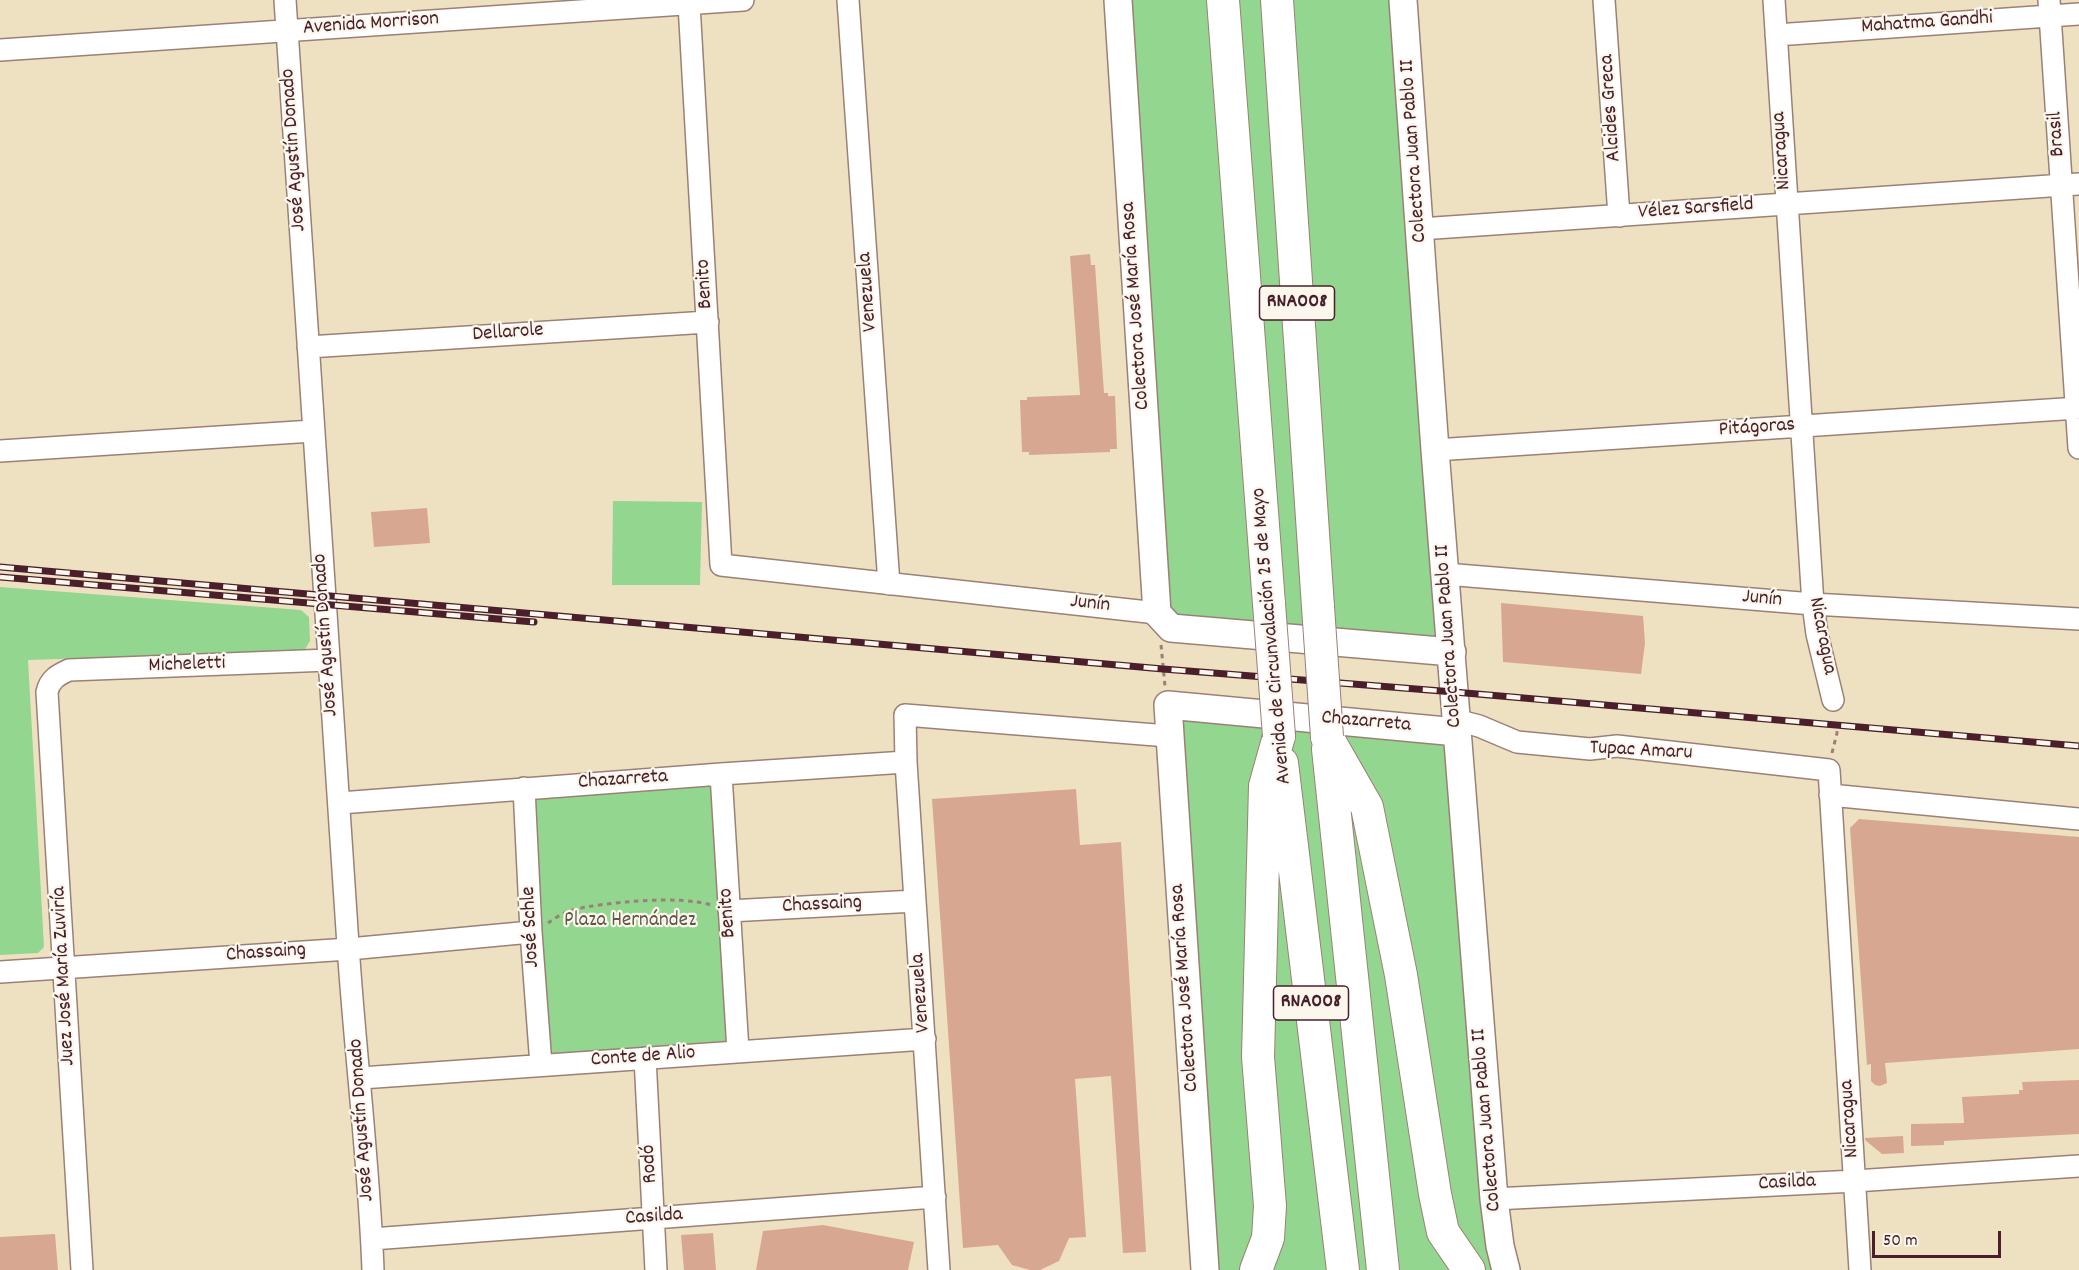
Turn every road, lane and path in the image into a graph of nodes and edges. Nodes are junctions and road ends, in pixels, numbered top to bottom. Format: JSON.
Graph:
{"nodes":[{"id":1,"x":285,"y":0,"type":"edge"},
{"id":2,"x":743,"y":0,"type":"edge"},
{"id":3,"x":848,"y":0,"type":"edge"},
{"id":4,"x":1118,"y":0,"type":"edge"},
{"id":5,"x":1223,"y":0,"type":"edge"},
{"id":6,"x":1276,"y":0,"type":"edge"},
{"id":7,"x":1403,"y":0,"type":"edge"},
{"id":8,"x":1604,"y":0,"type":"edge"},
{"id":9,"x":1774,"y":0,"type":"edge"},
{"id":10,"x":688,"y":4,"type":"junction"},
{"id":11,"x":2050,"y":8,"type":"edge"},
{"id":12,"x":2079,"y":14,"type":"edge"},
{"id":13,"x":287,"y":30,"type":"junction"},
{"id":14,"x":1776,"y":35,"type":"junction"},
{"id":15,"x":0,"y":50,"type":"edge"},
{"id":16,"x":2070,"y":185,"type":"edge"},
{"id":17,"x":1787,"y":204,"type":"junction"},
{"id":18,"x":1619,"y":216,"type":"junction"},
{"id":19,"x":1420,"y":229,"type":"junction"},
{"id":20,"x":708,"y":322,"type":"junction"},
{"id":21,"x":308,"y":347,"type":"junction"},
{"id":22,"x":2078,"y":408,"type":"edge"},
{"id":23,"x":1801,"y":426,"type":"junction"},
{"id":24,"x":313,"y":431,"type":"junction"},
{"id":25,"x":2079,"y":448,"type":"edge"},
{"id":26,"x":1435,"y":450,"type":"junction"},
{"id":27,"x":0,"y":451,"type":"edge"},
{"id":28,"x":721,"y":565,"type":"joint"},
{"id":29,"x":1445,"y":574,"type":"junction"},
{"id":30,"x":889,"y":584,"type":"junction"},
{"id":31,"x":1813,"y":604,"type":"junction"},
{"id":32,"x":1157,"y":613,"type":"junction"},
{"id":33,"x":2079,"y":619,"type":"edge"},
{"id":34,"x":1452,"y":652,"type":"junction"},
{"id":35,"x":329,"y":660,"type":"junction"},
{"id":36,"x":49,"y":683,"type":"joint"},
{"id":37,"x":1833,"y":700,"type":"joint"},
{"id":38,"x":1168,"y":705,"type":"joint"},
{"id":39,"x":1457,"y":726,"type":"junction"},
{"id":40,"x":1168,"y":736,"type":"junction"},
{"id":41,"x":1279,"y":736,"type":"junction"},
{"id":42,"x":1327,"y":737,"type":"junction"},
{"id":43,"x":906,"y":762,"type":"junction"},
{"id":44,"x":1829,"y":770,"type":"junction"},
{"id":45,"x":721,"y":774,"type":"junction"},
{"id":46,"x":524,"y":788,"type":"junction"},
{"id":47,"x":1830,"y":795,"type":"junction"},
{"id":48,"x":340,"y":803,"type":"junction"},
{"id":49,"x":2079,"y":819,"type":"edge"},
{"id":50,"x":915,"y":901,"type":"junction"},
{"id":51,"x":729,"y":912,"type":"junction"},
{"id":52,"x":531,"y":932,"type":"junction"},
{"id":53,"x":349,"y":949,"type":"junction"},
{"id":54,"x":64,"y":967,"type":"junction"},
{"id":55,"x":0,"y":972,"type":"edge"},
{"id":56,"x":925,"y":1039,"type":"junction"},
{"id":57,"x":738,"y":1052,"type":"junction"},
{"id":58,"x":645,"y":1058,"type":"junction"},
{"id":59,"x":541,"y":1065,"type":"junction"},
{"id":60,"x":361,"y":1078,"type":"junction"},
{"id":61,"x":2079,"y":1166,"type":"edge"},
{"id":62,"x":1855,"y":1181,"type":"junction"},
{"id":63,"x":935,"y":1197,"type":"junction"},
{"id":64,"x":1494,"y":1198,"type":"junction"},
{"id":65,"x":654,"y":1218,"type":"junction"},
{"id":66,"x":372,"y":1239,"type":"junction"},
{"id":67,"x":82,"y":1270,"type":"edge"},
{"id":68,"x":373,"y":1270,"type":"edge"},
{"id":69,"x":656,"y":1270,"type":"edge"},
{"id":70,"x":939,"y":1270,"type":"edge"},
{"id":71,"x":1205,"y":1270,"type":"edge"},
{"id":72,"x":1257,"y":1270,"type":"edge"},
{"id":73,"x":1343,"y":1270,"type":"edge"},
{"id":74,"x":1383,"y":1270,"type":"edge"},
{"id":75,"x":1469,"y":1270,"type":"edge"},
{"id":76,"x":1506,"y":1270,"type":"edge"},
{"id":77,"x":1860,"y":1270,"type":"edge"}],
"edges":[{"from":1,"to":13,"type":"street","name":"José Agustín Donado"},
{"from":2,"to":10,"type":"street","name":"Avenida Morrison"},
{"from":3,"to":30,"type":"street","name":"Venezuela"},
{"from":4,"to":32,"type":"main road","name":"Colectora José María Rosa"},
{"from":5,"to":41,"type":"highway","name":"Avenida de Circunvalación 25 de Mayo","number":"RNA008","bridge":true},
{"from":6,"to":42,"type":"highway","number":"RNA008","bridge":true},
{"from":7,"to":19,"type":"main road","name":"Colectora Juan Pablo II"},
{"from":8,"to":18,"type":"street","name":"Alcides Greca"},
{"from":9,"to":14,"type":"street","name":"Nicaragua"},
{"from":10,"to":13,"type":"street","name":"Avenida Morrison"},
{"from":10,"to":20,"type":"street","name":"Benito"},
{"from":11,"to":12,"type":"street","name":"Mahatma Gandhi"},
{"from":11,"to":14,"type":"street","name":"Mahatma Gandhi"},
{"from":11,"to":16,"type":"street","name":"Brasil"},
{"from":13,"to":15,"type":"street","name":"Avenida Morrison"},
{"from":13,"to":21,"type":"street","name":"José Agustín Donado"},
{"from":14,"to":17,"type":"street","name":"Nicaragua"},
{"from":16,"to":17,"type":"street","name":"Vélez Sarsfield"},
{"from":16,"to":22,"type":"street","name":"Brasil"},
{"from":17,"to":18,"type":"street","name":"Vélez Sarsfield"},
{"from":17,"to":23,"type":"street","name":"Nicaragua"},
{"from":18,"to":19,"type":"street","name":"Vélez Sarsfield"},
{"from":19,"to":26,"type":"main road","name":"Colectora Juan Pablo II"},
{"from":20,"to":21,"type":"street","name":"Dellarole"},
{"from":20,"to":28,"type":"street","name":"Benito"},
{"from":21,"to":24,"type":"street","name":"José Agustín Donado"},
{"from":22,"to":23,"type":"street","name":"Pitágoras"},
{"from":22,"to":25,"type":"street","name":"Brasil"},
{"from":23,"to":26,"type":"street","name":"Pitágoras"},
{"from":23,"to":31,"type":"street","name":"Nicaragua"},
{"from":24,"to":27,"type":"street"},
{"from":24,"to":35,"type":"street","name":"José Agustín Donado"},
{"from":26,"to":29,"type":"main road","name":"Colectora Juan Pablo II"},
{"from":28,"to":30,"type":"street","name":"Junín"},
{"from":29,"to":31,"type":"street","name":"Junín"},
{"from":29,"to":34,"type":"main road","name":"Colectora Juan Pablo II"},
{"from":30,"to":32,"type":"street","name":"Junín"},
{"from":31,"to":33,"type":"street","name":"Junín"},
{"from":31,"to":37,"type":"street","name":"Nicaragua"},
{"from":32,"to":34,"type":"main road","name":"Junín"},
{"from":34,"to":39,"type":"main road","name":"Colectora Juan Pablo II"},
{"from":35,"to":36,"type":"street","name":"Micheletti"},
{"from":35,"to":48,"type":"street","name":"José Agustín Donado"},
{"from":36,"to":54,"type":"street","name":"Juez José María Zuviría"},
{"from":37,"to":44,"type":"path","name":"Nicaragua"},
{"from":38,"to":39,"type":"main road","name":"Chazarreta"},
{"from":38,"to":40,"type":"main road","name":"Colectora José María Rosa"},
{"from":39,"to":44,"type":"street","name":"Tupac Amaru"},
{"from":39,"to":64,"type":"main road","name":"Colectora Juan Pablo II"},
{"from":40,"to":43,"type":"street","name":"Venezuela"},
{"from":40,"to":71,"type":"main road","name":"Colectora José María Rosa"},
{"from":41,"to":72,"type":"highway"},
{"from":41,"to":73,"type":"highway","name":"Avenida de Circunvalación 25 de Mayo","number":"RNA008"},
{"from":42,"to":74,"type":"highway","number":"RNA008"},
{"from":42,"to":75,"type":"highway"},
{"from":43,"to":45,"type":"street","name":"Chazarreta"},
{"from":43,"to":50,"type":"street","name":"Venezuela"},
{"from":44,"to":47,"type":"street","name":"Nicaragua"},
{"from":45,"to":46,"type":"street","name":"Chazarreta"},
{"from":45,"to":51,"type":"street","name":"Benito"},
{"from":46,"to":48,"type":"street","name":"Chazarreta"},
{"from":46,"to":52,"type":"street","name":"José Schle"},
{"from":47,"to":49,"type":"street"},
{"from":47,"to":62,"type":"street","name":"Nicaragua"},
{"from":48,"to":53,"type":"street","name":"José Agustín Donado"},
{"from":50,"to":51,"type":"street","name":"Chassaing"},
{"from":50,"to":56,"type":"street","name":"Venezuela"},
{"from":51,"to":52,"type":"path"},
{"from":51,"to":57,"type":"street","name":"Benito"},
{"from":52,"to":53,"type":"street","name":"Chassaing"},
{"from":52,"to":59,"type":"street","name":"José Schle"},
{"from":53,"to":54,"type":"street","name":"Chassaing"},
{"from":53,"to":60,"type":"street","name":"José Agustín Donado"},
{"from":54,"to":55,"type":"street","name":"Chassaing"},
{"from":54,"to":67,"type":"street","name":"Juez José María Zuviría"},
{"from":56,"to":57,"type":"street","name":"Conte de Alio"},
{"from":56,"to":63,"type":"street","name":"Venezuela"},
{"from":57,"to":58,"type":"street","name":"Conte de Alio"},
{"from":58,"to":59,"type":"street","name":"Conte de Alio"},
{"from":58,"to":65,"type":"street","name":"Rodó"},
{"from":59,"to":60,"type":"street","name":"Conte de Alio"},
{"from":60,"to":66,"type":"street","name":"José Agustín Donado"},
{"from":61,"to":62,"type":"street","name":"Casilda"},
{"from":62,"to":64,"type":"street","name":"Casilda"},
{"from":62,"to":77,"type":"street","name":"Nicaragua"},
{"from":63,"to":65,"type":"street","name":"Casilda"},
{"from":63,"to":70,"type":"street","name":"Venezuela"},
{"from":64,"to":76,"type":"main road","name":"Colectora Juan Pablo II"},
{"from":65,"to":66,"type":"street","name":"Casilda"},
{"from":65,"to":69,"type":"street","name":"Rodó"},
{"from":66,"to":68,"type":"street","name":"José Agustín Donado"}]}
